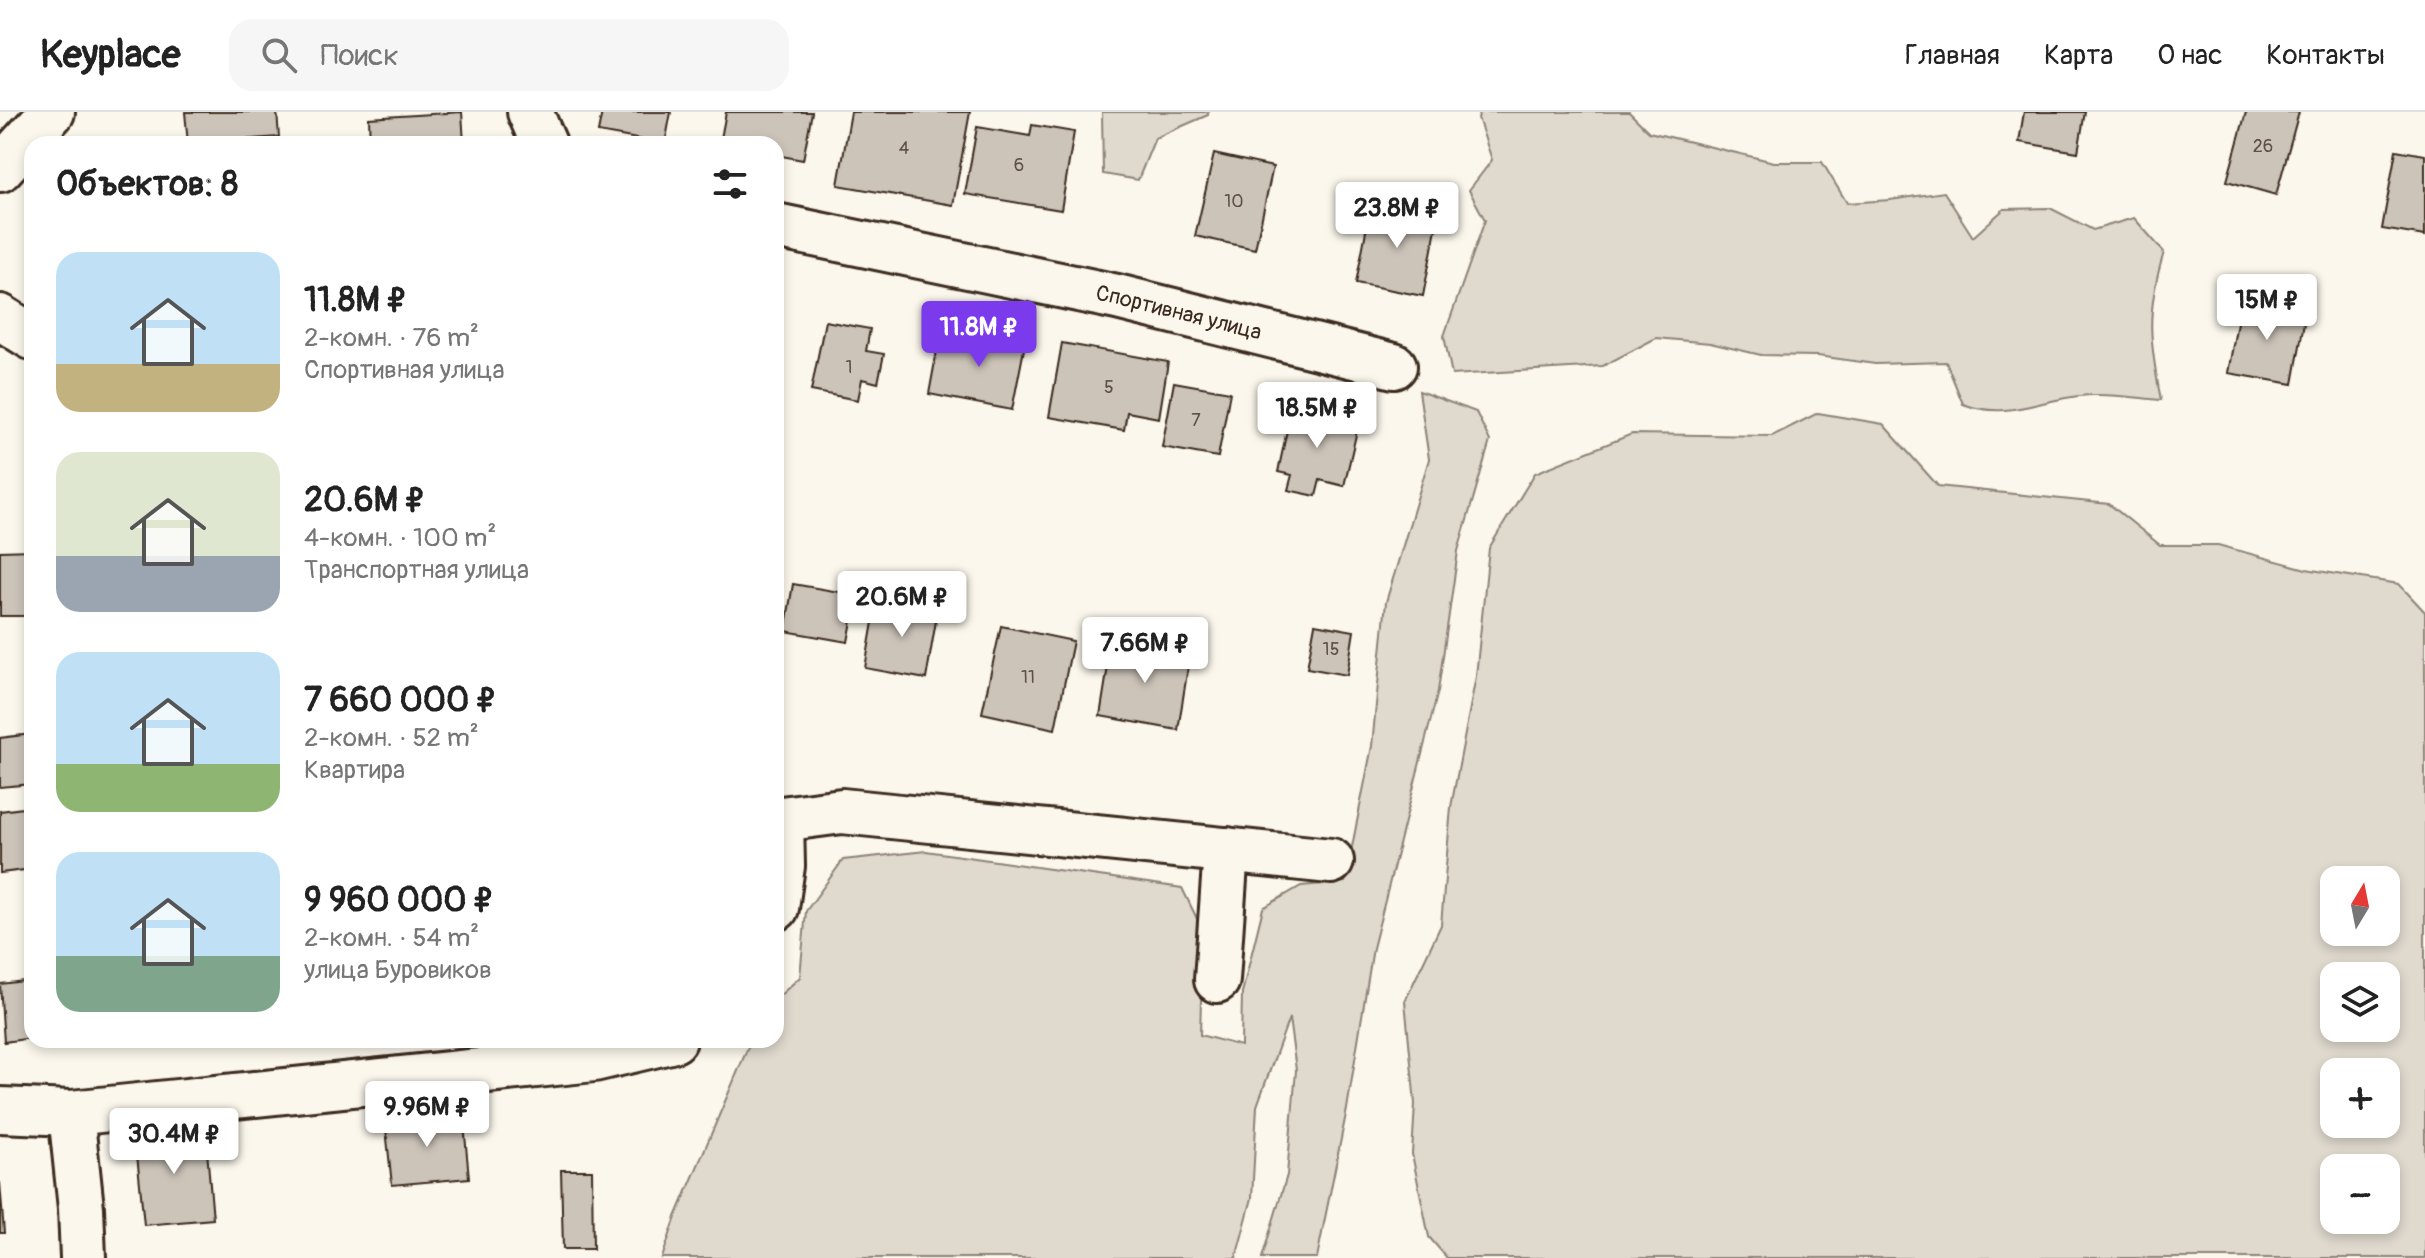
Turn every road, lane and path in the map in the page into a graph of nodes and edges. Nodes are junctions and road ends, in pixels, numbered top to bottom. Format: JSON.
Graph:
{"nodes":[{"id":1,"x":52,"y":112,"type":"edge"},
{"id":2,"x":530,"y":112,"type":"edge"},
{"id":3,"x":30,"y":136,"type":"edge"},
{"id":4,"x":540,"y":136,"type":"edge"},
{"id":5,"x":24,"y":143,"type":"edge"},
{"id":6,"x":0,"y":169,"type":"edge"},
{"id":7,"x":784,"y":228,"type":"edge"},
{"id":8,"x":0,"y":317,"type":"edge"},
{"id":9,"x":24,"y":332,"type":"edge"},
{"id":10,"x":1394,"y":366,"type":"dead end"},
{"id":11,"x":784,"y":816,"type":"edge"},
{"id":12,"x":1226,"y":850,"type":"junction"},
{"id":13,"x":1331,"y":861,"type":"dead end"},
{"id":14,"x":1217,"y":980,"type":"dead end"},
{"id":15,"x":640,"y":1048,"type":"edge"},
{"id":16,"x":0,"y":1110,"type":"edge"},
{"id":17,"x":71,"y":1113,"type":"junction"},
{"id":18,"x":83,"y":1258,"type":"edge"}],
"edges":[{"from":1,"to":3,"type":"street"},
{"from":2,"to":4,"type":"street"},
{"from":5,"to":6,"type":"street"},
{"from":7,"to":10,"type":"street","name":"Спортивная улица"},
{"from":8,"to":9,"type":"street"},
{"from":11,"to":12,"type":"street"},
{"from":12,"to":13,"type":"street"},
{"from":12,"to":14,"type":"street"},
{"from":15,"to":17,"type":"street"},
{"from":16,"to":17,"type":"street"},
{"from":17,"to":18,"type":"street"}]}
